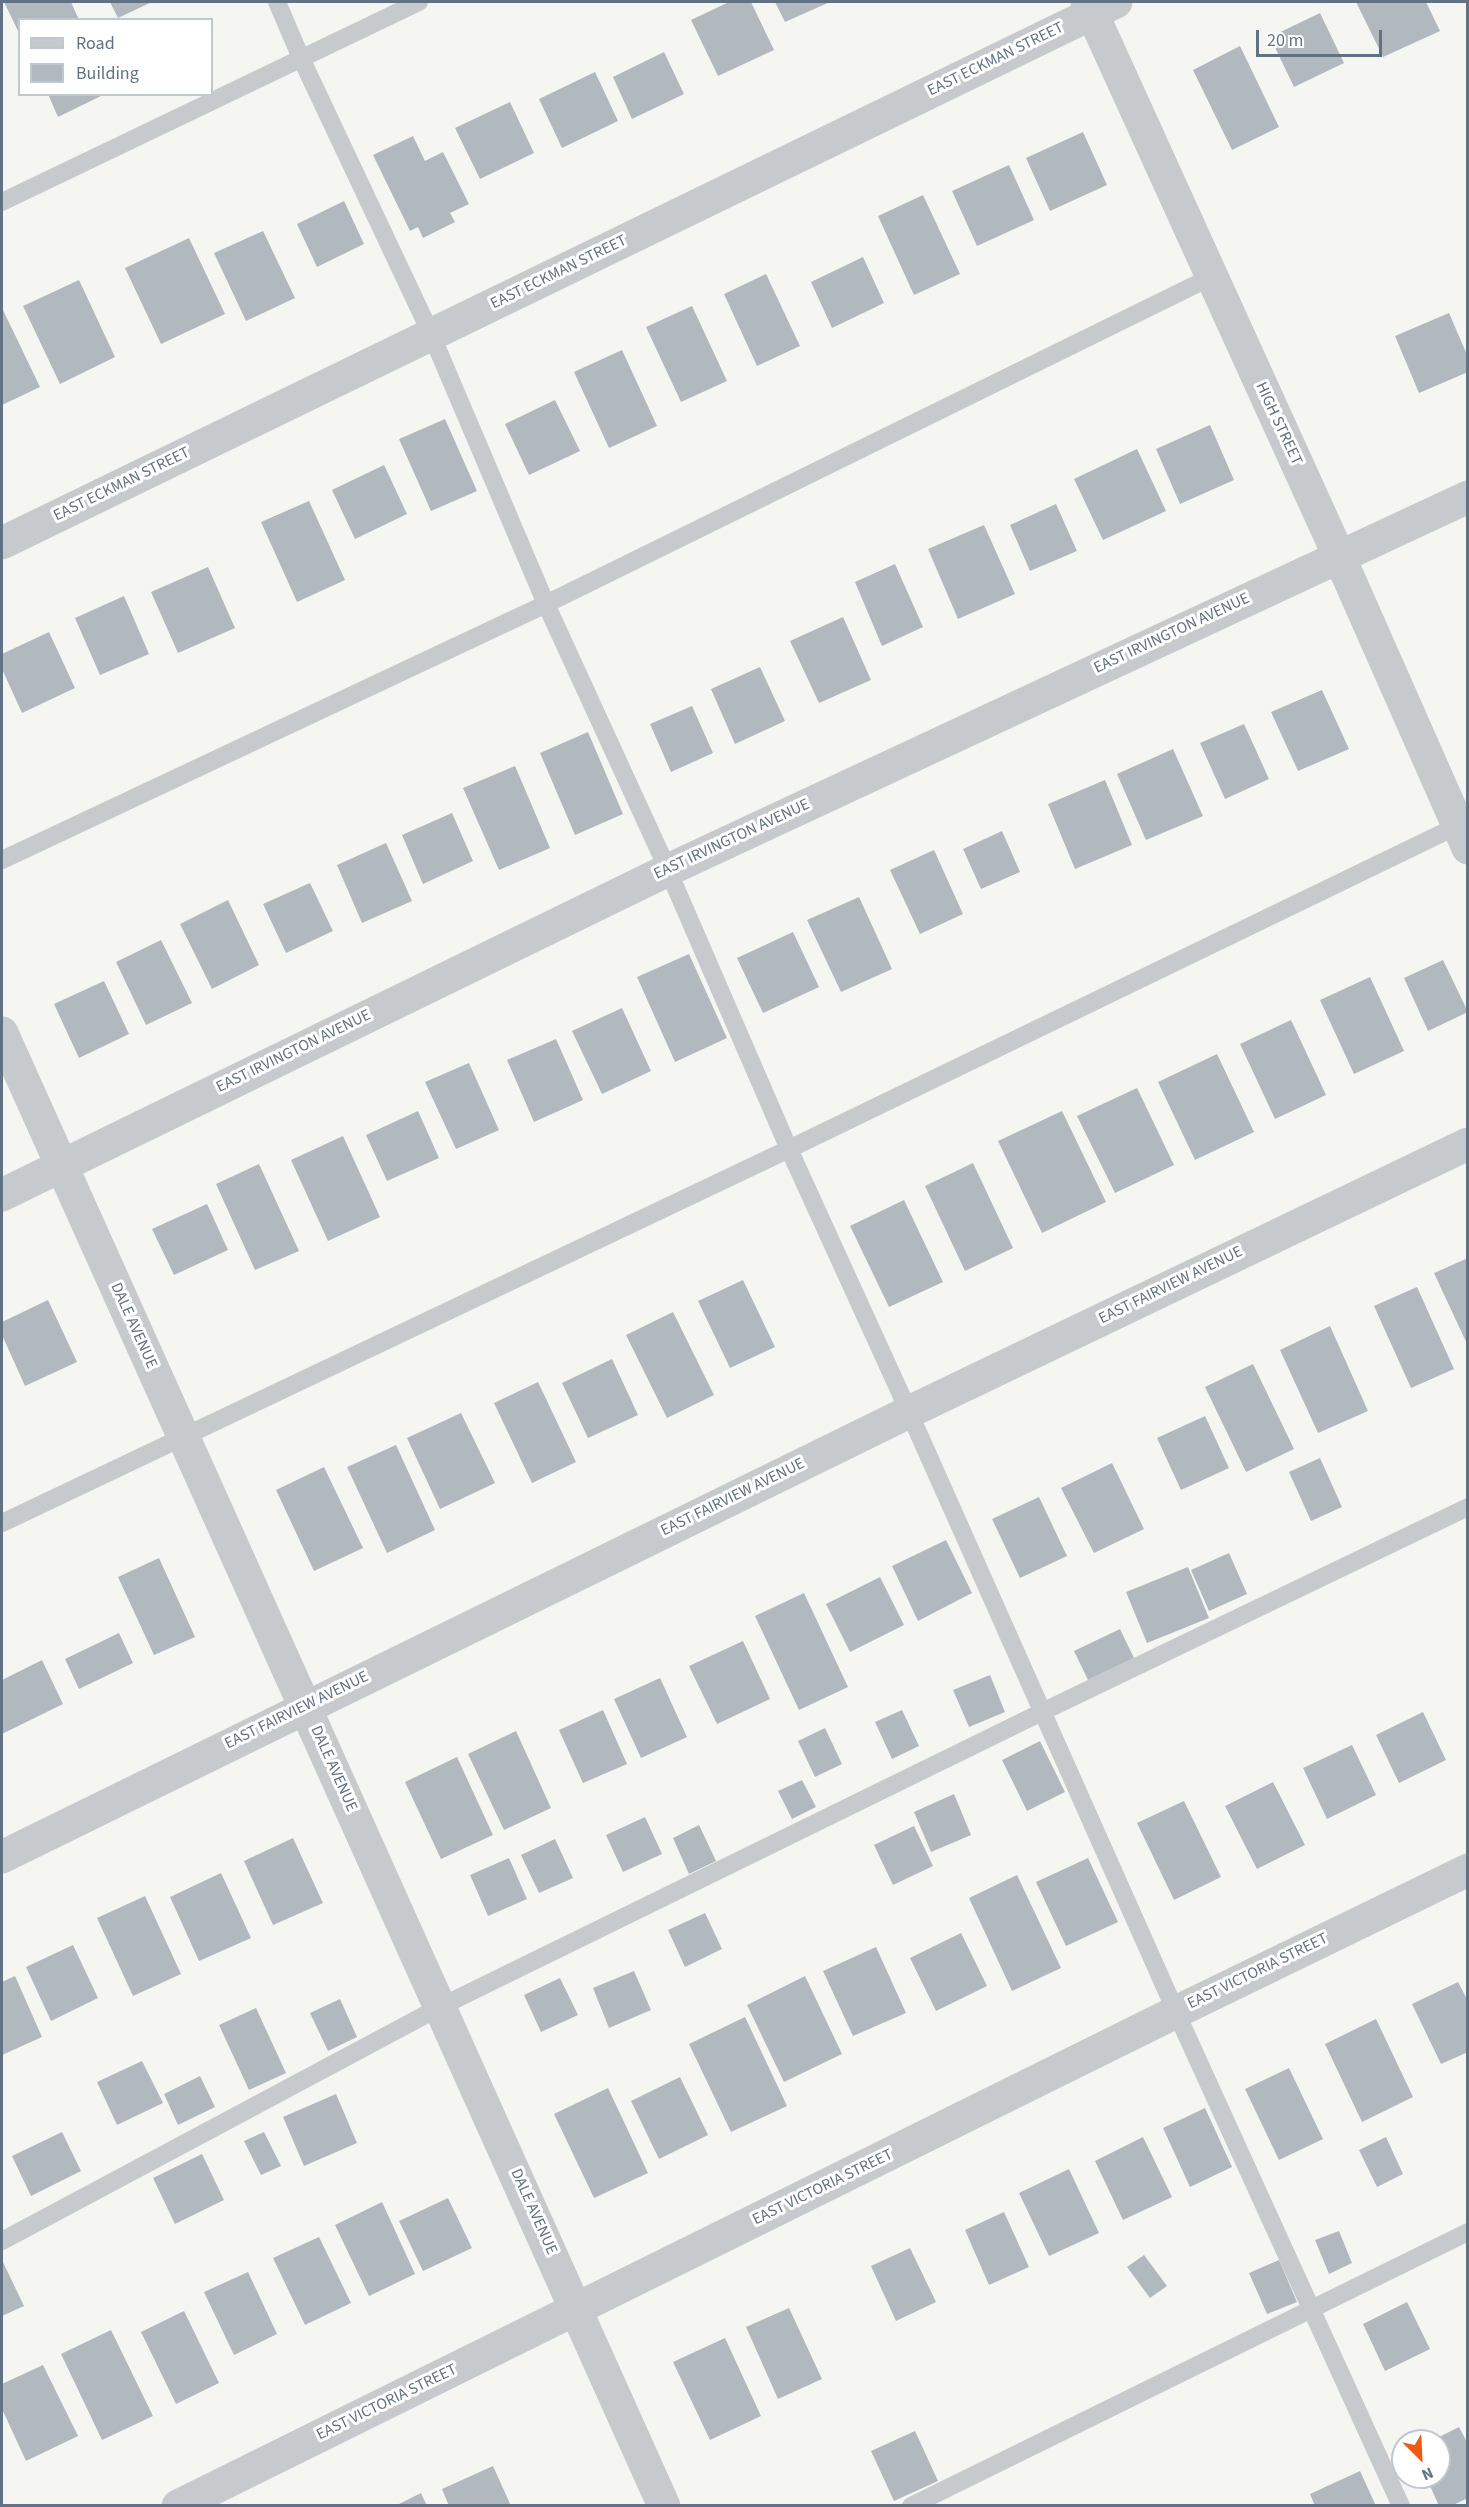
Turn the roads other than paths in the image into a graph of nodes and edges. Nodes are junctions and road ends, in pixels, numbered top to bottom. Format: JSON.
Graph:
{"nodes":[{"id":1,"x":277,"y":2,"type":"edge"},
{"id":2,"x":419,"y":2,"type":"edge"},
{"id":3,"x":1099,"y":5,"type":"edge"},
{"id":4,"x":302,"y":58,"type":"junction"},
{"id":5,"x":2,"y":202,"type":"edge"},
{"id":6,"x":1211,"y":277,"type":"junction"},
{"id":7,"x":432,"y":336,"type":"junction"},
{"id":8,"x":1467,"y":497,"type":"edge"},
{"id":9,"x":2,"y":543,"type":"edge"},
{"id":10,"x":1339,"y":556,"type":"junction"},
{"id":11,"x":546,"y":604,"type":"junction"},
{"id":12,"x":1462,"y":837,"type":"edge"},
{"id":13,"x":2,"y":860,"type":"edge"},
{"id":14,"x":668,"y":870,"type":"junction"},
{"id":15,"x":2,"y":1034,"type":"edge"},
{"id":16,"x":1467,"y":1144,"type":"edge"},
{"id":17,"x":789,"y":1149,"type":"junction"},
{"id":18,"x":61,"y":1165,"type":"junction"},
{"id":19,"x":2,"y":1195,"type":"edge"},
{"id":20,"x":909,"y":1412,"type":"junction"},
{"id":21,"x":182,"y":1436,"type":"junction"},
{"id":22,"x":1467,"y":1507,"type":"edge"},
{"id":23,"x":2,"y":1523,"type":"edge"},
{"id":24,"x":305,"y":1707,"type":"junction"},
{"id":25,"x":1042,"y":1712,"type":"junction"},
{"id":26,"x":2,"y":1857,"type":"edge"},
{"id":27,"x":1467,"y":1870,"type":"edge"},
{"id":28,"x":440,"y":2007,"type":"junction"},
{"id":29,"x":1176,"y":2012,"type":"junction"},
{"id":30,"x":1467,"y":2232,"type":"edge"},
{"id":31,"x":2,"y":2241,"type":"edge"},
{"id":32,"x":1312,"y":2308,"type":"junction"},
{"id":33,"x":577,"y":2310,"type":"junction"},
{"id":34,"x":178,"y":2505,"type":"edge"},
{"id":35,"x":664,"y":2505,"type":"edge"},
{"id":36,"x":910,"y":2505,"type":"edge"},
{"id":37,"x":1401,"y":2505,"type":"edge"}],
"edges":[{"from":1,"to":4,"type":"lane"},
{"from":2,"to":4,"type":"lane"},
{"from":3,"to":6,"type":"street","name":"HIGH STREET"},
{"from":3,"to":7,"type":"street","name":"EAST ECKMAN STREET"},
{"from":4,"to":5,"type":"lane"},
{"from":4,"to":7,"type":"lane"},
{"from":6,"to":10,"type":"street","name":"HIGH STREET"},
{"from":6,"to":11,"type":"lane"},
{"from":7,"to":9,"type":"street","name":"EAST ECKMAN STREET"},
{"from":7,"to":11,"type":"lane"},
{"from":8,"to":10,"type":"street","name":"EAST IRVINGTON AVENUE"},
{"from":10,"to":12,"type":"street","name":"HIGH STREET"},
{"from":10,"to":14,"type":"street","name":"EAST IRVINGTON AVENUE"},
{"from":11,"to":13,"type":"lane"},
{"from":11,"to":14,"type":"lane"},
{"from":12,"to":17,"type":"lane"},
{"from":14,"to":17,"type":"lane"},
{"from":14,"to":18,"type":"street","name":"EAST IRVINGTON AVENUE"},
{"from":15,"to":18,"type":"street","name":"DALE AVENUE"},
{"from":16,"to":20,"type":"street","name":"EAST FAIRVIEW AVENUE"},
{"from":17,"to":20,"type":"lane"},
{"from":17,"to":21,"type":"lane"},
{"from":18,"to":19,"type":"street","name":"EAST IRVINGTON AVENUE"},
{"from":18,"to":21,"type":"street","name":"DALE AVENUE"},
{"from":20,"to":24,"type":"street","name":"EAST FAIRVIEW AVENUE"},
{"from":20,"to":25,"type":"lane"},
{"from":21,"to":23,"type":"lane"},
{"from":21,"to":24,"type":"street","name":"DALE AVENUE"},
{"from":22,"to":25,"type":"lane"},
{"from":24,"to":26,"type":"street","name":"EAST FAIRVIEW AVENUE"},
{"from":24,"to":28,"type":"street","name":"DALE AVENUE"},
{"from":25,"to":28,"type":"lane"},
{"from":25,"to":29,"type":"lane"},
{"from":27,"to":29,"type":"street","name":"EAST VICTORIA STREET"},
{"from":28,"to":31,"type":"lane"},
{"from":28,"to":33,"type":"street","name":"DALE AVENUE"},
{"from":29,"to":32,"type":"lane"},
{"from":29,"to":33,"type":"street","name":"EAST VICTORIA STREET"},
{"from":30,"to":32,"type":"lane"},
{"from":32,"to":36,"type":"lane"},
{"from":32,"to":37,"type":"lane"},
{"from":33,"to":34,"type":"street","name":"EAST VICTORIA STREET"},
{"from":33,"to":35,"type":"street","name":"DALE AVENUE"}]}
